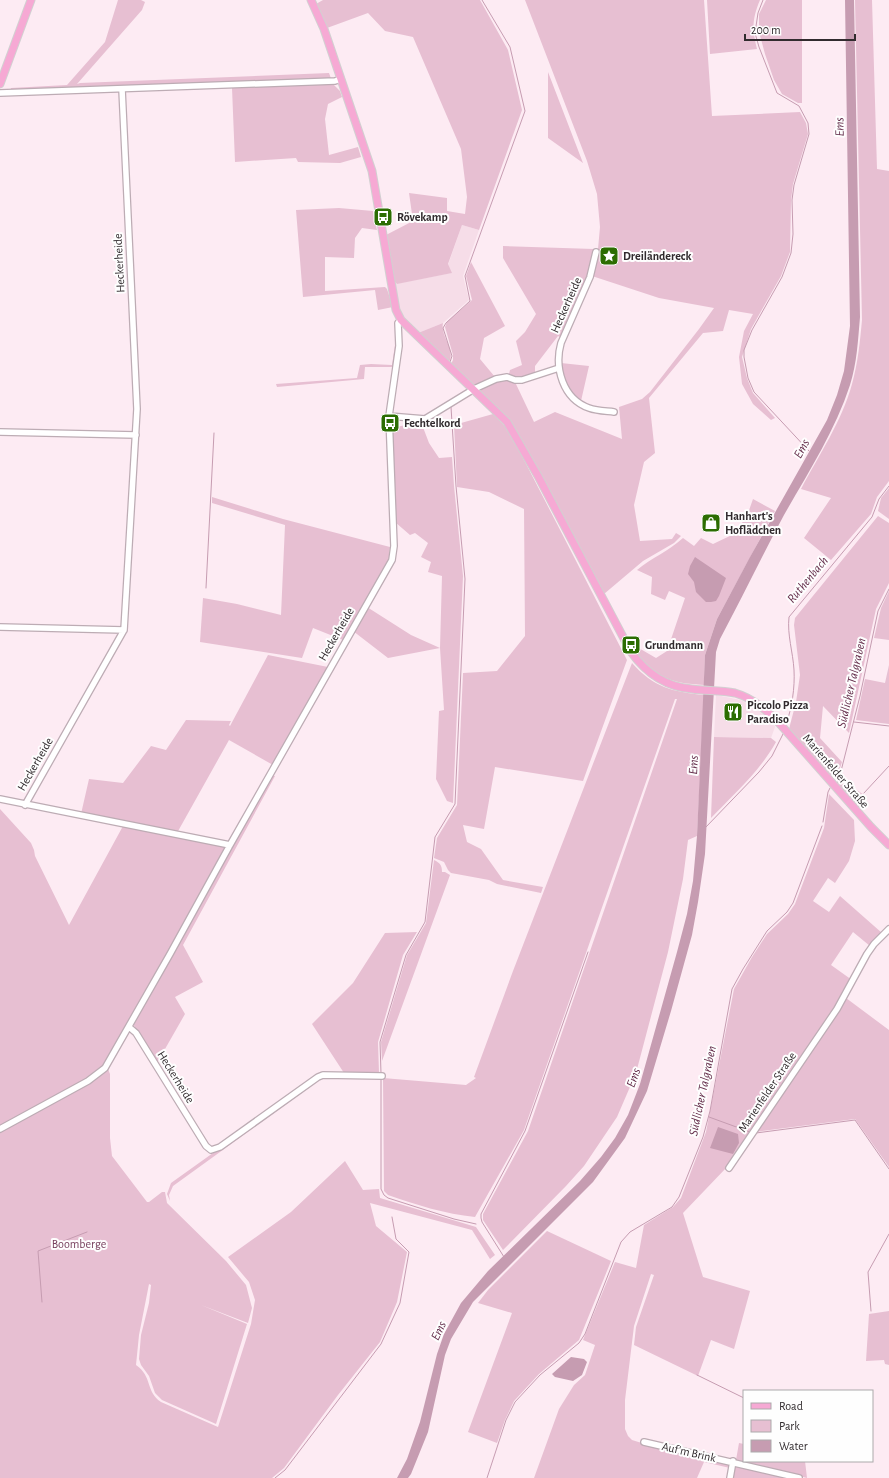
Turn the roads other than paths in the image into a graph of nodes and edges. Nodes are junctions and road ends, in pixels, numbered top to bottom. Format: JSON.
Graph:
{"nodes":[{"id":1,"x":31,"y":0,"type":"edge"},
{"id":2,"x":311,"y":0,"type":"edge"},
{"id":3,"x":341,"y":79,"type":"junction"},
{"id":4,"x":0,"y":84,"type":"edge"},
{"id":5,"x":122,"y":89,"type":"junction"},
{"id":6,"x":0,"y":93,"type":"edge"},
{"id":7,"x":596,"y":252,"type":"dead end"},
{"id":8,"x":401,"y":320,"type":"junction"},
{"id":9,"x":559,"y":368,"type":"junction"},
{"id":10,"x":474,"y":390,"type":"junction"},
{"id":11,"x":614,"y":412,"type":"dead end"},
{"id":12,"x":389,"y":416,"type":"junction"},
{"id":13,"x":0,"y":432,"type":"edge"},
{"id":14,"x":136,"y":435,"type":"junction"},
{"id":15,"x":602,"y":599,"type":"joint"},
{"id":16,"x":0,"y":627,"type":"edge"},
{"id":17,"x":124,"y":630,"type":"junction"},
{"id":18,"x":0,"y":799,"type":"edge"},
{"id":19,"x":25,"y":804,"type":"junction"},
{"id":20,"x":230,"y":845,"type":"junction"},
{"id":21,"x":889,"y":845,"type":"edge"},
{"id":22,"x":889,"y":929,"type":"edge"},
{"id":23,"x":129,"y":1027,"type":"junction"},
{"id":24,"x":382,"y":1076,"type":"dead end"},
{"id":25,"x":0,"y":1129,"type":"edge"},
{"id":26,"x":729,"y":1168,"type":"dead end"},
{"id":27,"x":644,"y":1442,"type":"dead end"},
{"id":28,"x":733,"y":1462,"type":"junction"},
{"id":29,"x":730,"y":1478,"type":"edge"},
{"id":30,"x":799,"y":1478,"type":"edge"}],
"edges":[{"from":1,"to":4,"type":"main road"},
{"from":2,"to":3,"type":"main road","name":"Heckerheide"},
{"from":3,"to":5,"type":"street"},
{"from":3,"to":8,"type":"main road","name":"Heckerheide"},
{"from":5,"to":6,"type":"street"},
{"from":5,"to":14,"type":"street","name":"Heckerheide"},
{"from":7,"to":9,"type":"street","name":"Heckerheide"},
{"from":8,"to":10,"type":"main road","name":"Heckerheide"},
{"from":8,"to":12,"type":"street","name":"Heckerheide"},
{"from":9,"to":10,"type":"street"},
{"from":9,"to":11,"type":"street","name":"Heckerheide"},
{"from":10,"to":12,"type":"street"},
{"from":10,"to":15,"type":"main road","name":"Heckerheide"},
{"from":12,"to":20,"type":"street","name":"Heckerheide"},
{"from":13,"to":14,"type":"street"},
{"from":14,"to":17,"type":"street","name":"Heckerheide"},
{"from":15,"to":21,"type":"main road","name":"Marienfelder Straße"},
{"from":16,"to":17,"type":"street"},
{"from":17,"to":19,"type":"street","name":"Heckerheide"},
{"from":18,"to":19,"type":"street","name":"Heckerheide"},
{"from":19,"to":20,"type":"street","name":"Heckerheide"},
{"from":20,"to":23,"type":"street","name":"Heckerheide"},
{"from":22,"to":26,"type":"street","name":"Marienfelder Straße"},
{"from":23,"to":24,"type":"street","name":"Heckerheide"},
{"from":23,"to":25,"type":"street"},
{"from":27,"to":28,"type":"street","name":"Auf'm Brink"},
{"from":28,"to":29,"type":"street","name":"Auf'm Brink"},
{"from":28,"to":30,"type":"street","name":"Auf'm Brink"}]}
